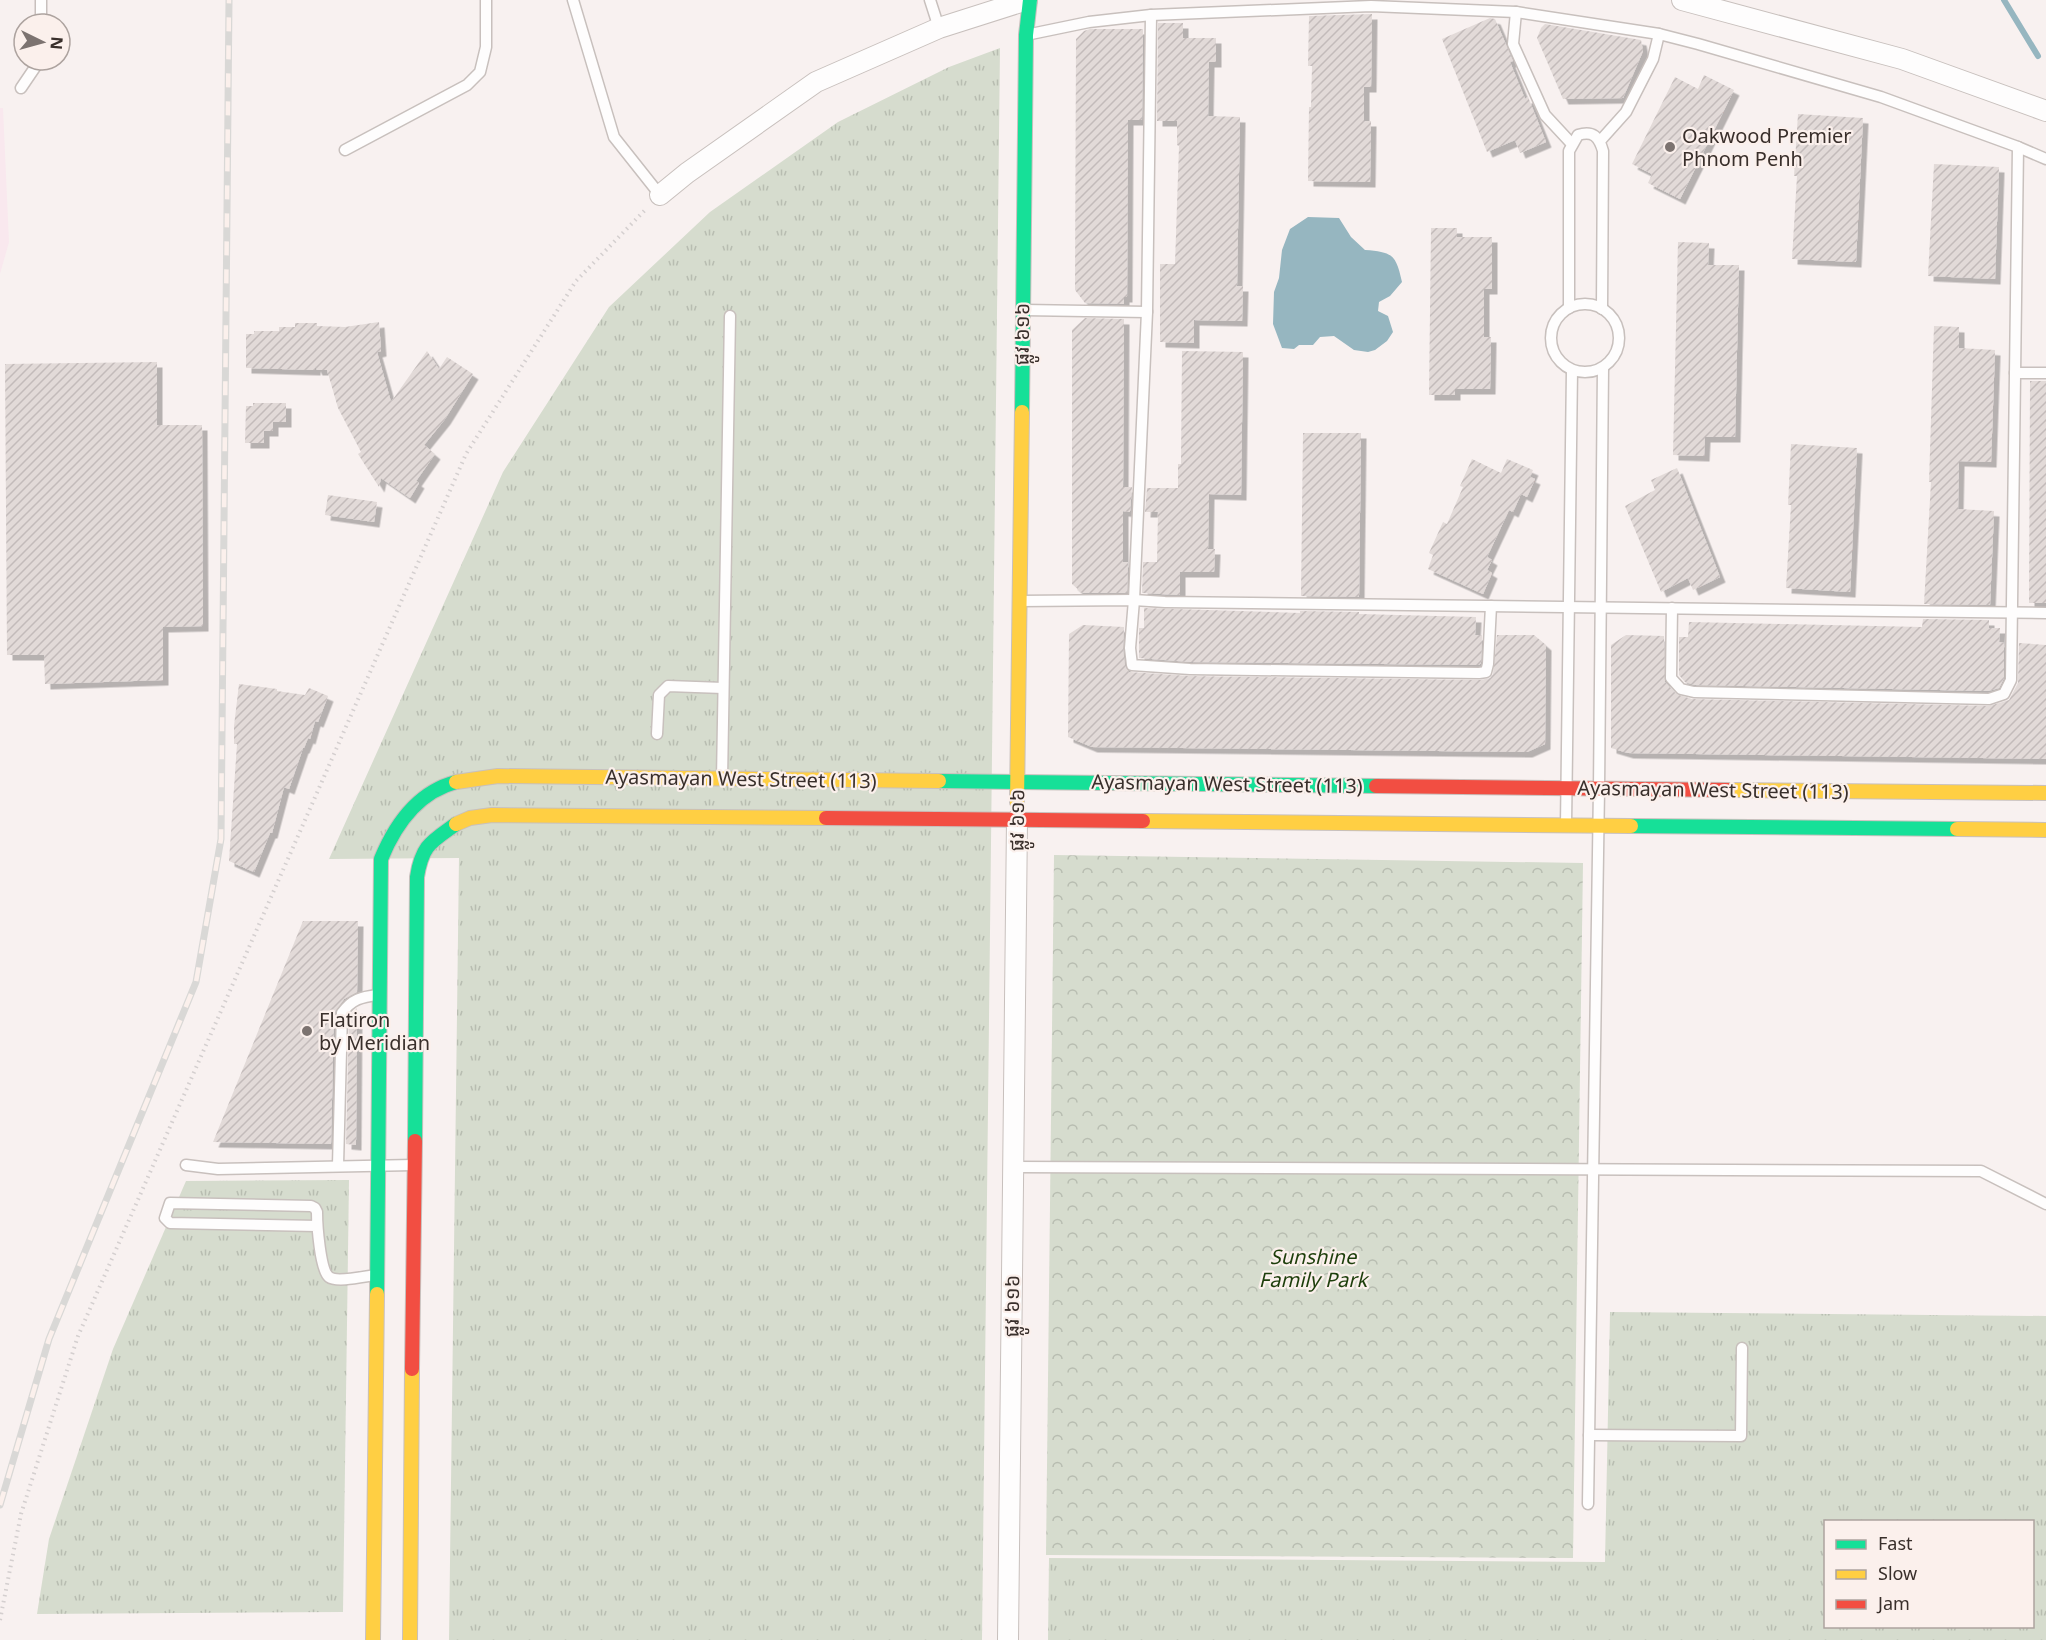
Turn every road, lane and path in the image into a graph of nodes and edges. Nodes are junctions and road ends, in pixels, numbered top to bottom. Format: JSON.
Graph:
{"nodes":[{"id":1,"x":486,"y":0,"type":"edge"},
{"id":2,"x":573,"y":0,"type":"edge"},
{"id":3,"x":930,"y":0,"type":"edge"},
{"id":4,"x":1028,"y":0,"type":"edge"},
{"id":5,"x":1682,"y":0,"type":"edge"},
{"id":6,"x":1516,"y":12,"type":"junction"},
{"id":7,"x":1150,"y":15,"type":"junction"},
{"id":8,"x":939,"y":28,"type":"junction"},
{"id":9,"x":1659,"y":34,"type":"junction"},
{"id":10,"x":1026,"y":35,"type":"junction"},
{"id":11,"x":32,"y":72,"type":"edge"},
{"id":12,"x":21,"y":88,"type":"dead end"},
{"id":13,"x":2046,"y":111,"type":"edge"},
{"id":14,"x":1600,"y":141,"type":"junction"},
{"id":15,"x":1571,"y":143,"type":"junction"},
{"id":16,"x":2018,"y":147,"type":"junction"},
{"id":17,"x":345,"y":150,"type":"dead end"},
{"id":18,"x":2046,"y":159,"type":"edge"},
{"id":19,"x":660,"y":195,"type":"junction"},
{"id":20,"x":1569,"y":308,"type":"junction"},
{"id":21,"x":1023,"y":309,"type":"junction"},
{"id":22,"x":1602,"y":309,"type":"junction"},
{"id":23,"x":1147,"y":312,"type":"junction"},
{"id":24,"x":730,"y":316,"type":"dead end"},
{"id":25,"x":1603,"y":368,"type":"junction"},
{"id":26,"x":1572,"y":370,"type":"junction"},
{"id":27,"x":2015,"y":373,"type":"junction"},
{"id":28,"x":2046,"y":373,"type":"edge"},
{"id":29,"x":1134,"y":600,"type":"junction"},
{"id":30,"x":1020,"y":601,"type":"junction"},
{"id":31,"x":1491,"y":606,"type":"junction"},
{"id":32,"x":1569,"y":607,"type":"junction"},
{"id":33,"x":1601,"y":607,"type":"junction"},
{"id":34,"x":1672,"y":608,"type":"junction"},
{"id":35,"x":2012,"y":613,"type":"junction"},
{"id":36,"x":2046,"y":613,"type":"edge"},
{"id":37,"x":723,"y":688,"type":"junction"},
{"id":38,"x":657,"y":734,"type":"dead end"},
{"id":39,"x":1017,"y":782,"type":"junction"},
{"id":40,"x":722,"y":784,"type":"junction"},
{"id":41,"x":1566,"y":788,"type":"junction"},
{"id":42,"x":1599,"y":789,"type":"junction"},
{"id":43,"x":2046,"y":793,"type":"edge"},
{"id":44,"x":1921,"y":801,"type":"junction"},
{"id":45,"x":1017,"y":820,"type":"junction"},
{"id":46,"x":1566,"y":825,"type":"junction"},
{"id":47,"x":1598,"y":825,"type":"junction"},
{"id":48,"x":1921,"y":829,"type":"junction"},
{"id":49,"x":2046,"y":830,"type":"edge"},
{"id":50,"x":379,"y":995,"type":"junction"},
{"id":51,"x":186,"y":1165,"type":"dead end"},
{"id":52,"x":415,"y":1165,"type":"junction"},
{"id":53,"x":338,"y":1166,"type":"junction"},
{"id":54,"x":377,"y":1166,"type":"junction"},
{"id":55,"x":1013,"y":1167,"type":"junction"},
{"id":56,"x":1593,"y":1171,"type":"junction"},
{"id":57,"x":2046,"y":1204,"type":"edge"},
{"id":58,"x":317,"y":1226,"type":"junction"},
{"id":59,"x":413,"y":1273,"type":"junction"},
{"id":60,"x":376,"y":1275,"type":"junction"},
{"id":61,"x":1742,"y":1348,"type":"dead end"},
{"id":62,"x":1589,"y":1435,"type":"junction"},
{"id":63,"x":1588,"y":1503,"type":"dead end"},
{"id":64,"x":374,"y":1604,"type":"junction"},
{"id":65,"x":401,"y":1604,"type":"junction"},
{"id":66,"x":0,"y":1620,"type":"edge"},
{"id":67,"x":373,"y":1640,"type":"edge"},
{"id":68,"x":410,"y":1640,"type":"edge"},
{"id":69,"x":1008,"y":1640,"type":"edge"}],
"edges":[{"from":1,"to":17,"type":"lane"},
{"from":2,"to":19,"type":"lane"},
{"from":3,"to":8,"type":"lane"},
{"from":4,"to":8,"type":"street"},
{"from":4,"to":10,"type":"street","name":"ផ្លូវ ៦១៦"},
{"from":5,"to":13,"type":"street"},
{"from":6,"to":7,"type":"lane"},
{"from":6,"to":9,"type":"lane"},
{"from":6,"to":15,"type":"lane"},
{"from":7,"to":10,"type":"lane"},
{"from":7,"to":23,"type":"lane"},
{"from":8,"to":19,"type":"street"},
{"from":9,"to":14,"type":"lane"},
{"from":9,"to":16,"type":"lane"},
{"from":10,"to":21,"type":"street","name":"ផ្លូវ ៦១៦"},
{"from":11,"to":12,"type":"lane"},
{"from":14,"to":15,"type":"lane"},
{"from":14,"to":22,"type":"lane"},
{"from":15,"to":20,"type":"lane"},
{"from":16,"to":18,"type":"lane"},
{"from":16,"to":27,"type":"lane"},
{"from":19,"to":66,"type":"path"},
{"from":20,"to":22,"type":"lane"},
{"from":20,"to":26,"type":"lane"},
{"from":21,"to":23,"type":"lane"},
{"from":21,"to":30,"type":"street","name":"ផ្លូវ ៦១៦"},
{"from":22,"to":25,"type":"lane"},
{"from":23,"to":29,"type":"lane"},
{"from":24,"to":37,"type":"lane"},
{"from":25,"to":26,"type":"lane"},
{"from":25,"to":33,"type":"lane"},
{"from":26,"to":32,"type":"lane"},
{"from":27,"to":28,"type":"lane"},
{"from":27,"to":35,"type":"lane"},
{"from":29,"to":30,"type":"lane"},
{"from":29,"to":31,"type":"lane"},
{"from":29,"to":31,"type":"lane"},
{"from":30,"to":39,"type":"street","name":"ផ្លូវ ៦១៦"},
{"from":31,"to":32,"type":"lane"},
{"from":32,"to":33,"type":"lane"},
{"from":32,"to":41,"type":"lane"},
{"from":33,"to":34,"type":"lane"},
{"from":33,"to":42,"type":"lane"},
{"from":34,"to":35,"type":"lane"},
{"from":34,"to":35,"type":"lane"},
{"from":35,"to":36,"type":"lane"},
{"from":37,"to":38,"type":"lane"},
{"from":37,"to":40,"type":"lane"},
{"from":39,"to":40,"type":"street","name":"Ayasmayan West Street (113)"},
{"from":39,"to":41,"type":"street","name":"Ayasmayan West Street (113)"},
{"from":39,"to":45,"type":"street","name":"ផ្លូវ ៦១៦"},
{"from":40,"to":50,"type":"street","name":"Ayasmayan West Street (113)"},
{"from":41,"to":42,"type":"street","name":"Ayasmayan West Street (113)"},
{"from":41,"to":46,"type":"lane"},
{"from":42,"to":44,"type":"street","name":"Ayasmayan West Street (113)"},
{"from":42,"to":47,"type":"lane"},
{"from":43,"to":44,"type":"street","name":"Ayasmayan West Street (113)"},
{"from":44,"to":48,"type":"street"},
{"from":45,"to":46,"type":"street","name":"Ayasmayan West Street (113)"},
{"from":45,"to":52,"type":"street","name":"Ayasmayan West Street (113)"},
{"from":45,"to":55,"type":"street","name":"ផ្លូវ ៦១៦"},
{"from":46,"to":47,"type":"street","name":"Ayasmayan West Street (113)"},
{"from":47,"to":48,"type":"street","name":"Ayasmayan West Street (113)"},
{"from":47,"to":56,"type":"lane"},
{"from":48,"to":49,"type":"street","name":"Ayasmayan West Street (113)"},
{"from":50,"to":53,"type":"lane"},
{"from":50,"to":54,"type":"street","name":"Ayasmayan West Street (113)"},
{"from":51,"to":53,"type":"lane"},
{"from":52,"to":54,"type":"lane"},
{"from":52,"to":59,"type":"street","name":"Ayasmayan West Street (113)"},
{"from":53,"to":54,"type":"lane"},
{"from":54,"to":60,"type":"street","name":"Ayasmayan West Street (113)"},
{"from":55,"to":56,"type":"lane"},
{"from":55,"to":69,"type":"street","name":"ផ្លូវ ៦១៦"},
{"from":56,"to":57,"type":"lane"},
{"from":56,"to":62,"type":"lane"},
{"from":58,"to":58,"type":"lane"},
{"from":58,"to":60,"type":"lane"},
{"from":59,"to":60,"type":"street"},
{"from":59,"to":65,"type":"street","name":"Ayasmayan West Street (113)"},
{"from":60,"to":64,"type":"street","name":"Ayasmayan West Street (113)"},
{"from":61,"to":62,"type":"lane"},
{"from":62,"to":63,"type":"lane"},
{"from":64,"to":65,"type":"street"},
{"from":64,"to":67,"type":"street","name":"Ayasmayan West Street (113)"},
{"from":65,"to":68,"type":"street","name":"Ayasmayan West Street (113)"}]}
